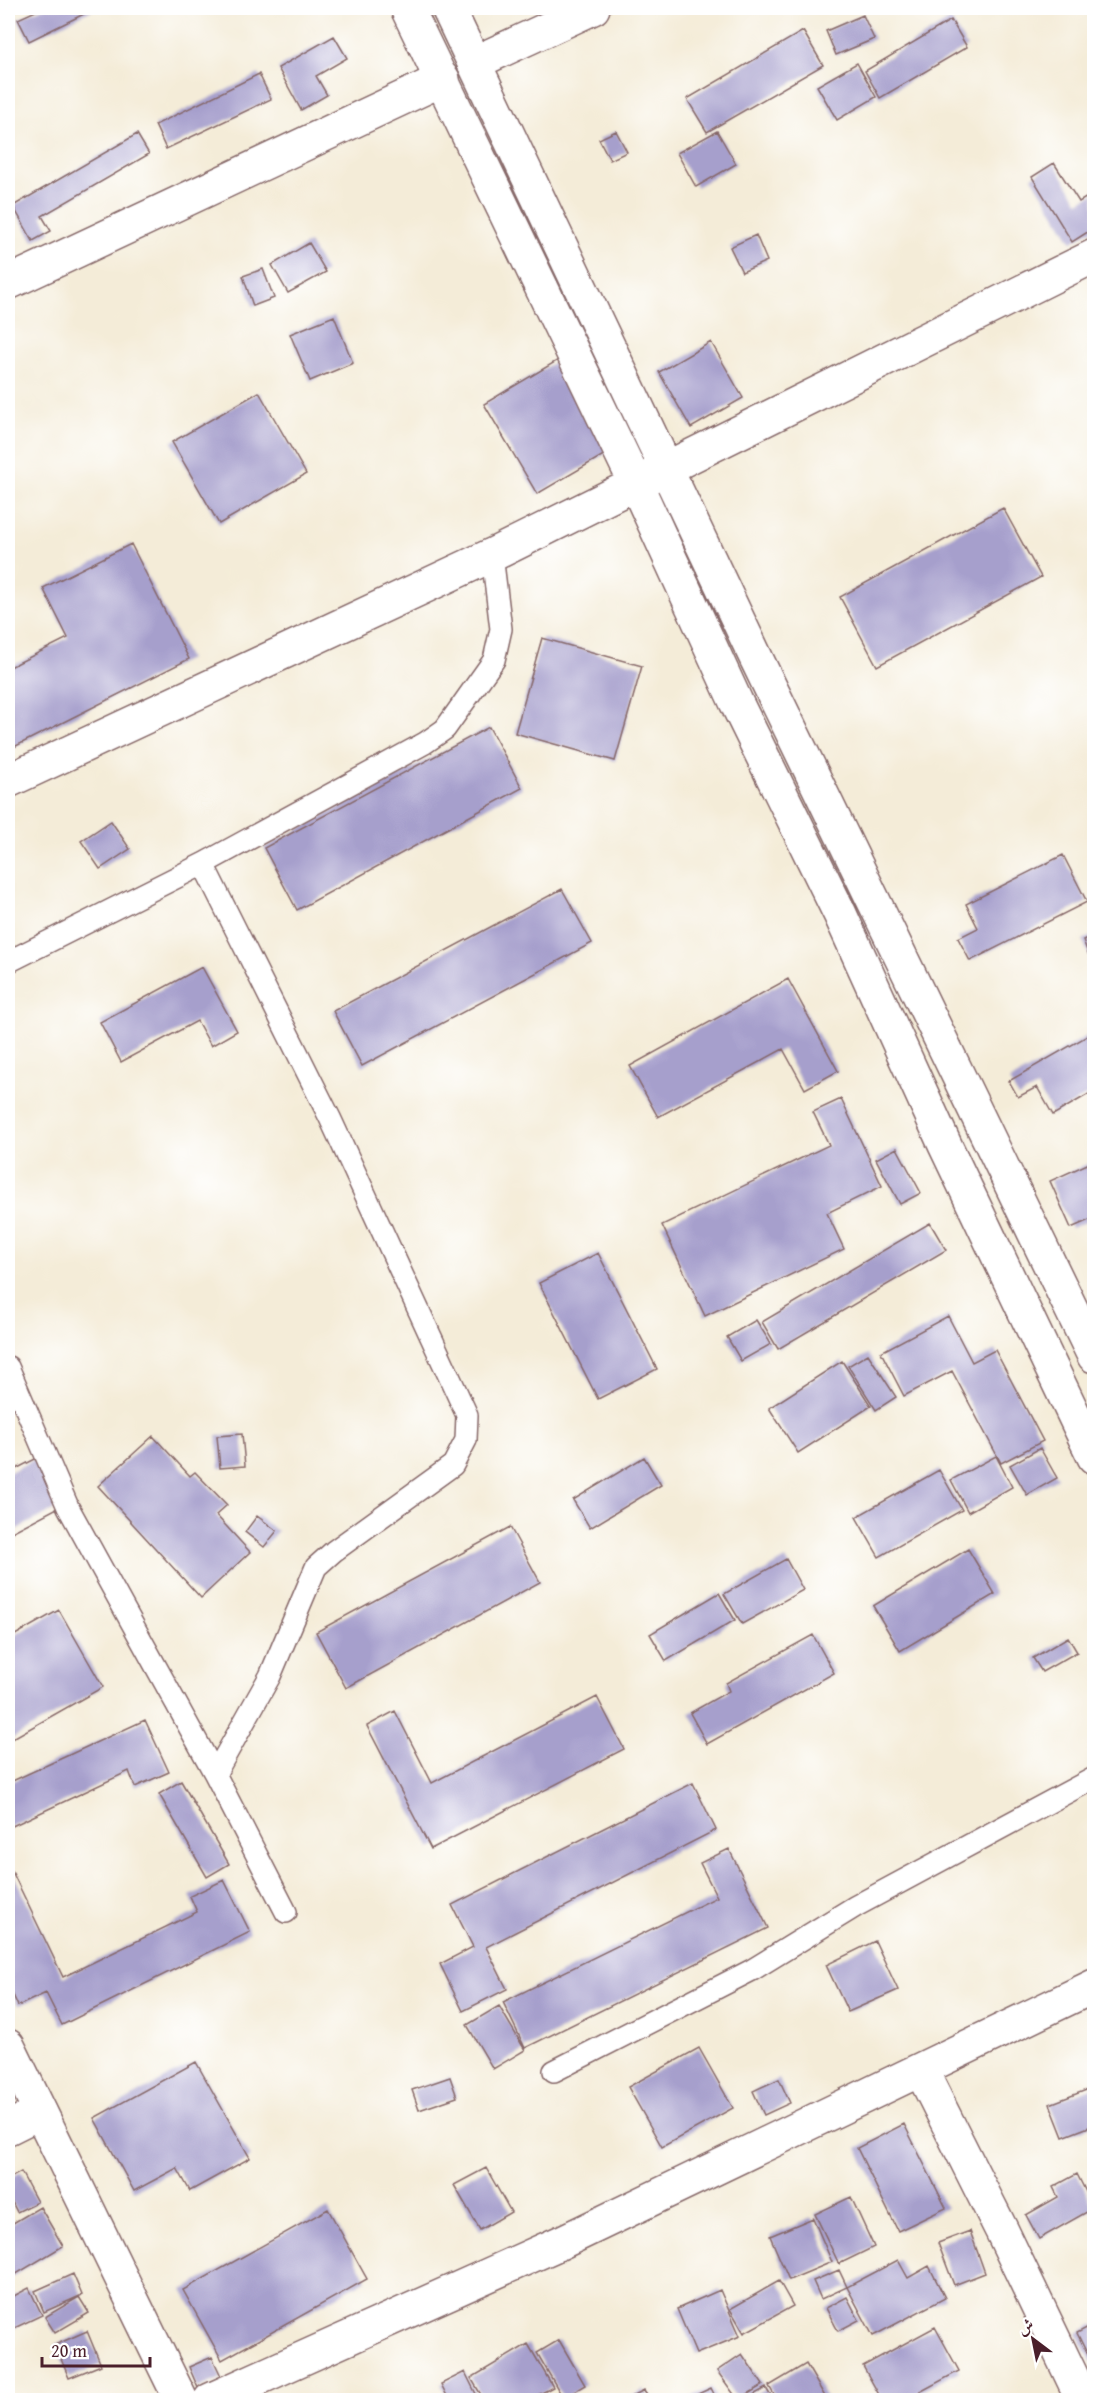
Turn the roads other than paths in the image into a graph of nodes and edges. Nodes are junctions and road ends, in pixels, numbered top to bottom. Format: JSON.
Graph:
{"nodes":[{"id":1,"x":407,"y":8,"type":"edge"},
{"id":2,"x":448,"y":8,"type":"edge"},
{"id":3,"x":593,"y":8,"type":"edge"},
{"id":4,"x":474,"y":63,"type":"junction"},
{"id":5,"x":442,"y":79,"type":"junction"},
{"id":6,"x":1095,"y":256,"type":"edge"},
{"id":7,"x":8,"y":283,"type":"edge"},
{"id":8,"x":668,"y":467,"type":"junction"},
{"id":9,"x":636,"y":484,"type":"junction"},
{"id":10,"x":492,"y":555,"type":"junction"},
{"id":11,"x":8,"y":781,"type":"edge"},
{"id":12,"x":203,"y":864,"type":"junction"},
{"id":13,"x":8,"y":962,"type":"edge"},
{"id":14,"x":1095,"y":1356,"type":"edge"},
{"id":15,"x":8,"y":1367,"type":"edge"},
{"id":16,"x":1095,"y":1457,"type":"edge"},
{"id":17,"x":215,"y":1774,"type":"junction"},
{"id":18,"x":1095,"y":1778,"type":"edge"},
{"id":19,"x":285,"y":1912,"type":"dead end"},
{"id":20,"x":1095,"y":1986,"type":"edge"},
{"id":21,"x":8,"y":2046,"type":"edge"},
{"id":22,"x":921,"y":2070,"type":"junction"},
{"id":23,"x":554,"y":2071,"type":"dead end"},
{"id":24,"x":40,"y":2112,"type":"junction"},
{"id":25,"x":8,"y":2128,"type":"edge"},
{"id":26,"x":181,"y":2400,"type":"edge"},
{"id":27,"x":210,"y":2400,"type":"edge"},
{"id":28,"x":1083,"y":2400,"type":"edge"}],
"edges":[{"from":1,"to":5,"type":"street"},
{"from":2,"to":4,"type":"street"},
{"from":3,"to":4,"type":"street"},
{"from":4,"to":8,"type":"street"},
{"from":5,"to":7,"type":"street"},
{"from":5,"to":9,"type":"street"},
{"from":6,"to":8,"type":"street"},
{"from":8,"to":9,"type":"street"},
{"from":8,"to":14,"type":"street"},
{"from":9,"to":10,"type":"street"},
{"from":9,"to":16,"type":"street"},
{"from":10,"to":11,"type":"street"},
{"from":10,"to":12,"type":"lane"},
{"from":12,"to":13,"type":"lane"},
{"from":12,"to":17,"type":"lane"},
{"from":15,"to":17,"type":"lane"},
{"from":17,"to":19,"type":"lane"},
{"from":18,"to":23,"type":"lane"},
{"from":20,"to":22,"type":"street"},
{"from":21,"to":24,"type":"street"},
{"from":22,"to":27,"type":"street"},
{"from":22,"to":28,"type":"street"},
{"from":24,"to":25,"type":"street"},
{"from":24,"to":26,"type":"street"}]}
